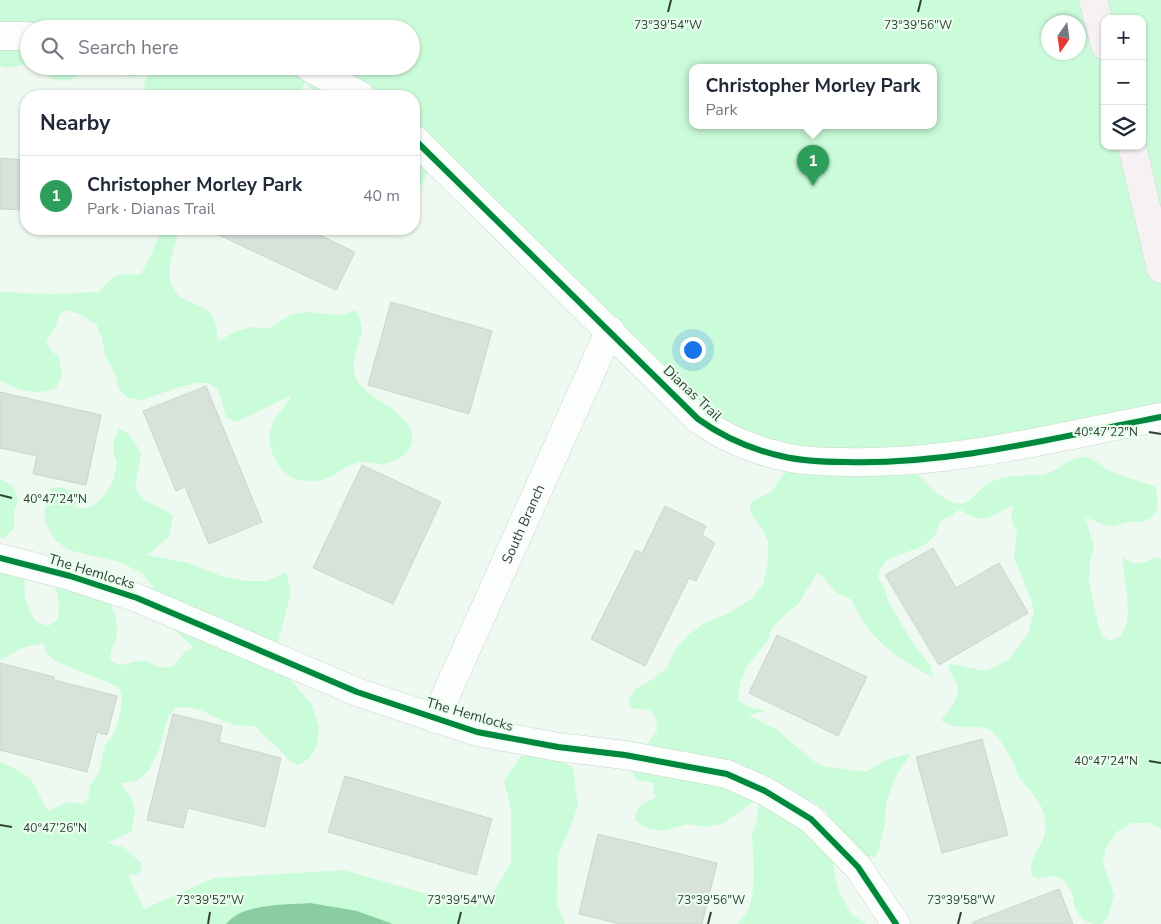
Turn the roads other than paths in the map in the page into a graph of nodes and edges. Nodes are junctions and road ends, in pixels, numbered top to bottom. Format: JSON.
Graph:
{"nodes":[{"id":1,"x":1092,"y":0,"type":"edge"},
{"id":2,"x":1101,"y":32,"type":"edge"},
{"id":3,"x":0,"y":36,"type":"edge"},
{"id":4,"x":20,"y":36,"type":"edge"},
{"id":5,"x":324,"y":75,"type":"edge"},
{"id":6,"x":351,"y":90,"type":"edge"},
{"id":7,"x":420,"y":145,"type":"edge"},
{"id":8,"x":1133,"y":150,"type":"edge"},
{"id":9,"x":1161,"y":269,"type":"edge"},
{"id":10,"x":610,"y":330,"type":"junction"},
{"id":11,"x":1161,"y":417,"type":"edge"},
{"id":12,"x":0,"y":558,"type":"edge"},
{"id":13,"x":435,"y":719,"type":"junction"},
{"id":14,"x":896,"y":924,"type":"edge"}],
"edges":[{"from":1,"to":2,"type":"main road"},
{"from":3,"to":4,"type":"street"},
{"from":5,"to":6,"type":"street"},
{"from":7,"to":10,"type":"street","name":"Dianas Trail"},
{"from":8,"to":9,"type":"main road"},
{"from":10,"to":11,"type":"street","name":"Dianas Trail"},
{"from":10,"to":13,"type":"street","name":"South Branch"},
{"from":12,"to":13,"type":"street","name":"The Hemlocks"},
{"from":13,"to":14,"type":"street","name":"The Hemlocks"}]}
